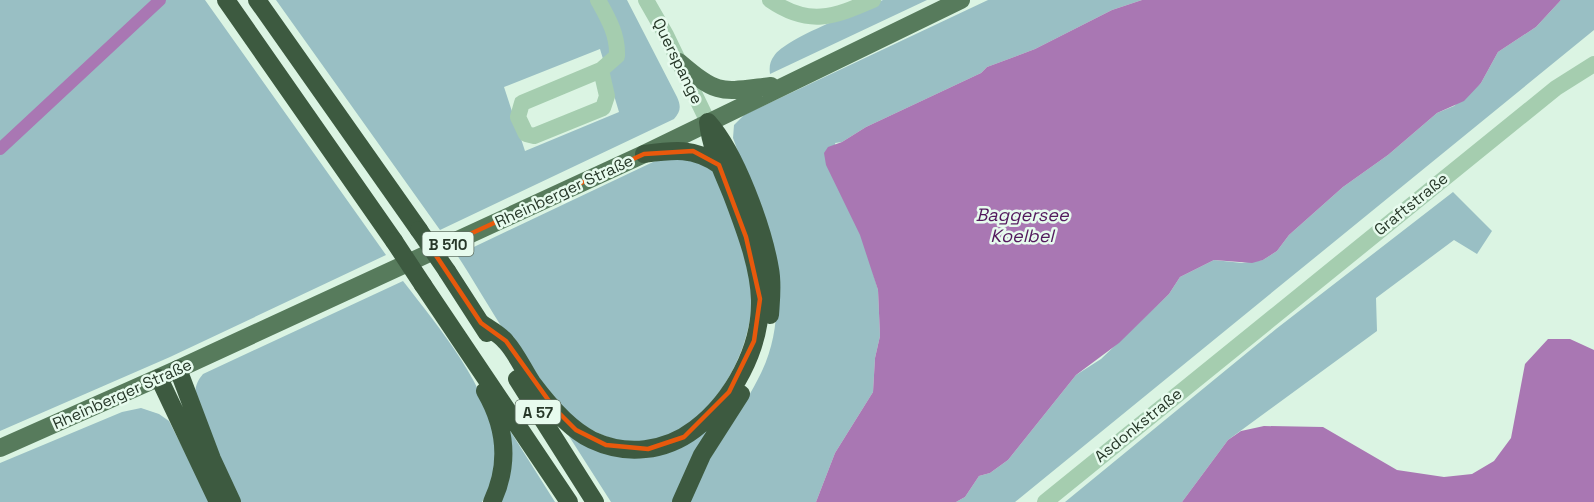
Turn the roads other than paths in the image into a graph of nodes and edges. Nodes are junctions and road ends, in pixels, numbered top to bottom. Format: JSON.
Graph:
{"nodes":[{"id":1,"x":226,"y":0,"type":"edge"},
{"id":2,"x":257,"y":0,"type":"edge"},
{"id":3,"x":598,"y":0,"type":"edge"},
{"id":4,"x":646,"y":0,"type":"edge"},
{"id":5,"x":770,"y":0,"type":"edge"},
{"id":6,"x":873,"y":0,"type":"edge"},
{"id":7,"x":961,"y":0,"type":"edge"},
{"id":8,"x":854,"y":4,"type":"edge"},
{"id":9,"x":679,"y":62,"type":"junction"},
{"id":10,"x":1594,"y":64,"type":"edge"},
{"id":11,"x":601,"y":69,"type":"junction"},
{"id":12,"x":784,"y":84,"type":"junction"},
{"id":13,"x":708,"y":122,"type":"junction"},
{"id":14,"x":644,"y":154,"type":"junction"},
{"id":15,"x":719,"y":165,"type":"junction"},
{"id":16,"x":481,"y":323,"type":"junction"},
{"id":17,"x":1232,"y":349,"type":"joint"},
{"id":18,"x":480,"y":366,"type":"junction"},
{"id":19,"x":178,"y":369,"type":"junction"},
{"id":20,"x":159,"y":378,"type":"junction"},
{"id":21,"x":0,"y":448,"type":"edge"},
{"id":22,"x":218,"y":502,"type":"edge"},
{"id":23,"x":231,"y":502,"type":"edge"},
{"id":24,"x":492,"y":502,"type":"edge"},
{"id":25,"x":569,"y":502,"type":"edge"},
{"id":26,"x":595,"y":502,"type":"edge"},
{"id":27,"x":681,"y":502,"type":"edge"},
{"id":28,"x":1045,"y":502,"type":"edge"}],
"edges":[{"from":1,"to":18,"type":"highway","number":"A 57","bridge":true},
{"from":2,"to":16,"type":"highway","number":"A 57","bridge":true},
{"from":3,"to":11,"type":"street"},
{"from":4,"to":9,"type":"street","name":"Querspange"},
{"from":5,"to":8,"type":"street"},
{"from":6,"to":8,"type":"street"},
{"from":7,"to":12,"type":"main road","name":"Rheinberger Straße"},
{"from":9,"to":12,"type":"main road"},
{"from":9,"to":13,"type":"street","name":"Querspange"},
{"from":10,"to":17,"type":"street","name":"Graftstraße"},
{"from":11,"to":11,"type":"street"},
{"from":12,"to":13,"type":"main road","name":"Rheinberger Straße"},
{"from":13,"to":14,"type":"main road","name":"Rheinberger Straße","number":"B 510"},
{"from":13,"to":15,"type":"highway"},
{"from":13,"to":27,"type":"highway"},
{"from":14,"to":15,"type":"highway"},
{"from":14,"to":19,"type":"main road","name":"Rheinberger Straße","number":"B 510"},
{"from":15,"to":16,"type":"highway"},
{"from":16,"to":26,"type":"highway","number":"A 57"},
{"from":17,"to":28,"type":"street","name":"Asdonkstraße"},
{"from":18,"to":24,"type":"highway"},
{"from":18,"to":25,"type":"highway","number":"A 57"},
{"from":19,"to":20,"type":"main road","name":"Rheinberger Straße"},
{"from":19,"to":23,"type":"highway"},
{"from":20,"to":21,"type":"main road","name":"Rheinberger Straße"},
{"from":20,"to":22,"type":"highway"}]}
